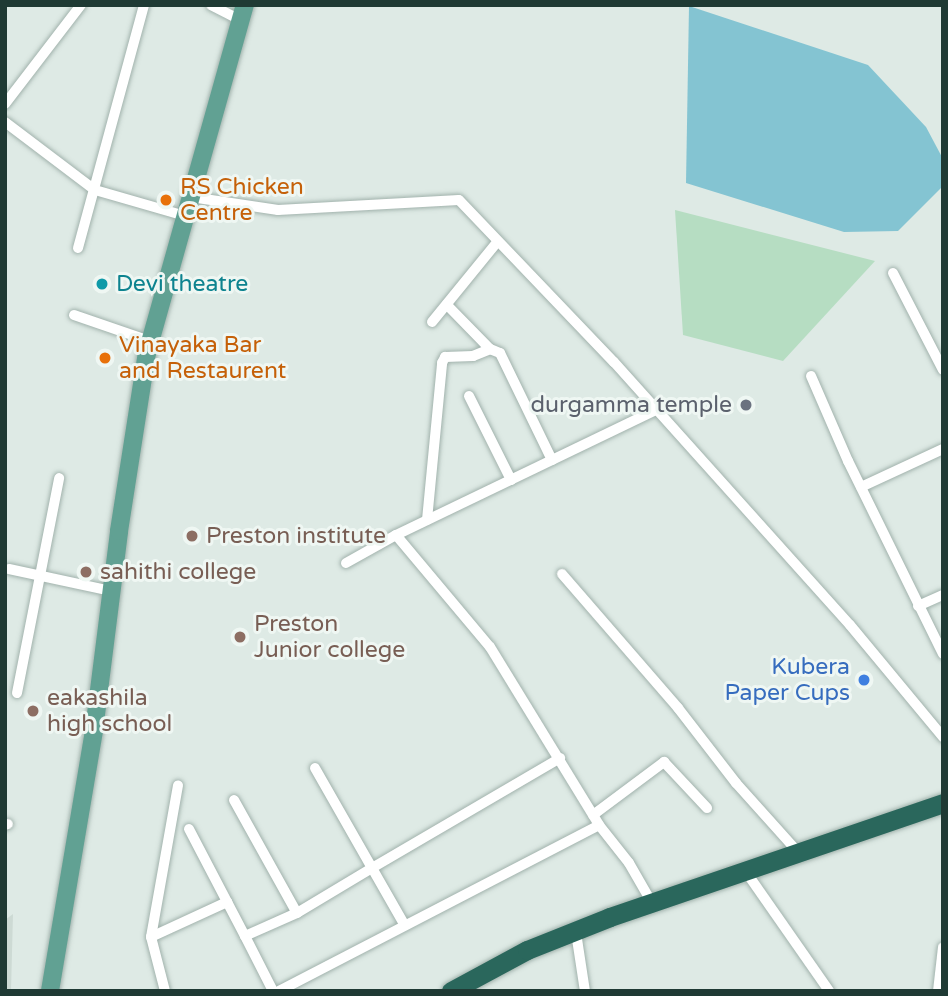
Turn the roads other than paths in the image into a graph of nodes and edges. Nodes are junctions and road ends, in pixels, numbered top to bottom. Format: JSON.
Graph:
{"nodes":[{"id":1,"x":81,"y":5,"type":"edge"},
{"id":2,"x":144,"y":5,"type":"edge"},
{"id":3,"x":211,"y":5,"type":"edge"},
{"id":4,"x":243,"y":13,"type":"edge"},
{"id":5,"x":5,"y":104,"type":"edge"},
{"id":6,"x":5,"y":122,"type":"edge"},
{"id":7,"x":95,"y":190,"type":"junction"},
{"id":8,"x":191,"y":197,"type":"junction"},
{"id":9,"x":185,"y":216,"type":"junction"},
{"id":10,"x":498,"y":241,"type":"junction"},
{"id":11,"x":78,"y":248,"type":"dead end"},
{"id":12,"x":892,"y":273,"type":"dead end"},
{"id":13,"x":447,"y":304,"type":"junction"},
{"id":14,"x":74,"y":315,"type":"dead end"},
{"id":15,"x":432,"y":322,"type":"dead end"},
{"id":16,"x":150,"y":341,"type":"junction"},
{"id":17,"x":490,"y":349,"type":"junction"},
{"id":18,"x":943,"y":370,"type":"edge"},
{"id":19,"x":811,"y":376,"type":"dead end"},
{"id":20,"x":469,"y":396,"type":"dead end"},
{"id":21,"x":656,"y":410,"type":"junction"},
{"id":22,"x":943,"y":449,"type":"edge"},
{"id":23,"x":552,"y":460,"type":"junction"},
{"id":24,"x":59,"y":478,"type":"dead end"},
{"id":25,"x":511,"y":480,"type":"junction"},
{"id":26,"x":861,"y":487,"type":"junction"},
{"id":27,"x":428,"y":520,"type":"junction"},
{"id":28,"x":396,"y":535,"type":"junction"},
{"id":29,"x":346,"y":563,"type":"dead end"},
{"id":30,"x":9,"y":569,"type":"dead end"},
{"id":31,"x":562,"y":574,"type":"dead end"},
{"id":32,"x":40,"y":578,"type":"junction"},
{"id":33,"x":111,"y":591,"type":"junction"},
{"id":34,"x":943,"y":595,"type":"edge"},
{"id":35,"x":918,"y":607,"type":"junction"},
{"id":36,"x":943,"y":654,"type":"edge"},
{"id":37,"x":17,"y":693,"type":"dead end"},
{"id":38,"x":943,"y":737,"type":"edge"},
{"id":39,"x":561,"y":758,"type":"junction"},
{"id":40,"x":315,"y":768,"type":"dead end"},
{"id":41,"x":178,"y":785,"type":"dead end"},
{"id":42,"x":234,"y":800,"type":"dead end"},
{"id":43,"x":943,"y":803,"type":"edge"},
{"id":44,"x":707,"y":808,"type":"dead end"},
{"id":45,"x":943,"y":815,"type":"edge"},
{"id":46,"x":596,"y":820,"type":"junction"},
{"id":47,"x":189,"y":830,"type":"dead end"},
{"id":48,"x":798,"y":852,"type":"junction"},
{"id":49,"x":372,"y":868,"type":"junction"},
{"id":50,"x":751,"y":879,"type":"junction"},
{"id":51,"x":227,"y":902,"type":"junction"},
{"id":52,"x":652,"y":903,"type":"junction"},
{"id":53,"x":297,"y":913,"type":"junction"},
{"id":54,"x":404,"y":924,"type":"junction"},
{"id":55,"x":245,"y":936,"type":"junction"},
{"id":56,"x":151,"y":937,"type":"junction"},
{"id":57,"x":577,"y":939,"type":"junction"},
{"id":58,"x":943,"y":947,"type":"edge"},
{"id":59,"x":50,"y":991,"type":"edge"},
{"id":60,"x":165,"y":991,"type":"edge"},
{"id":61,"x":273,"y":991,"type":"edge"},
{"id":62,"x":279,"y":991,"type":"edge"},
{"id":63,"x":451,"y":991,"type":"edge"},
{"id":64,"x":470,"y":991,"type":"edge"},
{"id":65,"x":585,"y":991,"type":"edge"},
{"id":66,"x":829,"y":991,"type":"edge"},
{"id":67,"x":939,"y":991,"type":"edge"}],
"edges":[{"from":1,"to":5,"type":"street"},
{"from":2,"to":7,"type":"street"},
{"from":3,"to":4,"type":"street"},
{"from":4,"to":8,"type":"main road"},
{"from":6,"to":7,"type":"street"},
{"from":7,"to":9,"type":"street"},
{"from":7,"to":11,"type":"street"},
{"from":8,"to":9,"type":"main road"},
{"from":8,"to":10,"type":"street"},
{"from":9,"to":16,"type":"main road"},
{"from":10,"to":13,"type":"street"},
{"from":10,"to":21,"type":"street"},
{"from":12,"to":18,"type":"street"},
{"from":13,"to":15,"type":"street"},
{"from":13,"to":17,"type":"street"},
{"from":14,"to":16,"type":"street"},
{"from":16,"to":33,"type":"main road"},
{"from":17,"to":23,"type":"street"},
{"from":17,"to":27,"type":"street"},
{"from":19,"to":26,"type":"street"},
{"from":20,"to":25,"type":"street"},
{"from":21,"to":23,"type":"street"},
{"from":21,"to":38,"type":"street"},
{"from":22,"to":26,"type":"street"},
{"from":23,"to":25,"type":"street"},
{"from":24,"to":32,"type":"street"},
{"from":25,"to":27,"type":"street"},
{"from":26,"to":35,"type":"street"},
{"from":27,"to":28,"type":"street"},
{"from":28,"to":29,"type":"street"},
{"from":28,"to":39,"type":"street"},
{"from":30,"to":32,"type":"street"},
{"from":31,"to":48,"type":"street"},
{"from":32,"to":33,"type":"street"},
{"from":32,"to":37,"type":"street"},
{"from":33,"to":59,"type":"main road"},
{"from":34,"to":35,"type":"street"},
{"from":35,"to":36,"type":"street"},
{"from":39,"to":46,"type":"street"},
{"from":39,"to":49,"type":"street"},
{"from":40,"to":49,"type":"street"},
{"from":41,"to":56,"type":"street"},
{"from":42,"to":53,"type":"street"},
{"from":43,"to":48,"type":"highway"},
{"from":44,"to":46,"type":"street"},
{"from":45,"to":50,"type":"highway"},
{"from":46,"to":52,"type":"street"},
{"from":46,"to":54,"type":"street"},
{"from":47,"to":51,"type":"street"},
{"from":48,"to":52,"type":"highway"},
{"from":49,"to":53,"type":"street"},
{"from":49,"to":54,"type":"street"},
{"from":50,"to":57,"type":"highway"},
{"from":50,"to":66,"type":"street"},
{"from":51,"to":55,"type":"street"},
{"from":51,"to":56,"type":"street"},
{"from":52,"to":63,"type":"highway"},
{"from":53,"to":55,"type":"street"},
{"from":54,"to":62,"type":"street"},
{"from":55,"to":61,"type":"street"},
{"from":56,"to":60,"type":"street"},
{"from":57,"to":64,"type":"highway"},
{"from":57,"to":65,"type":"street"},
{"from":58,"to":67,"type":"street"}]}
